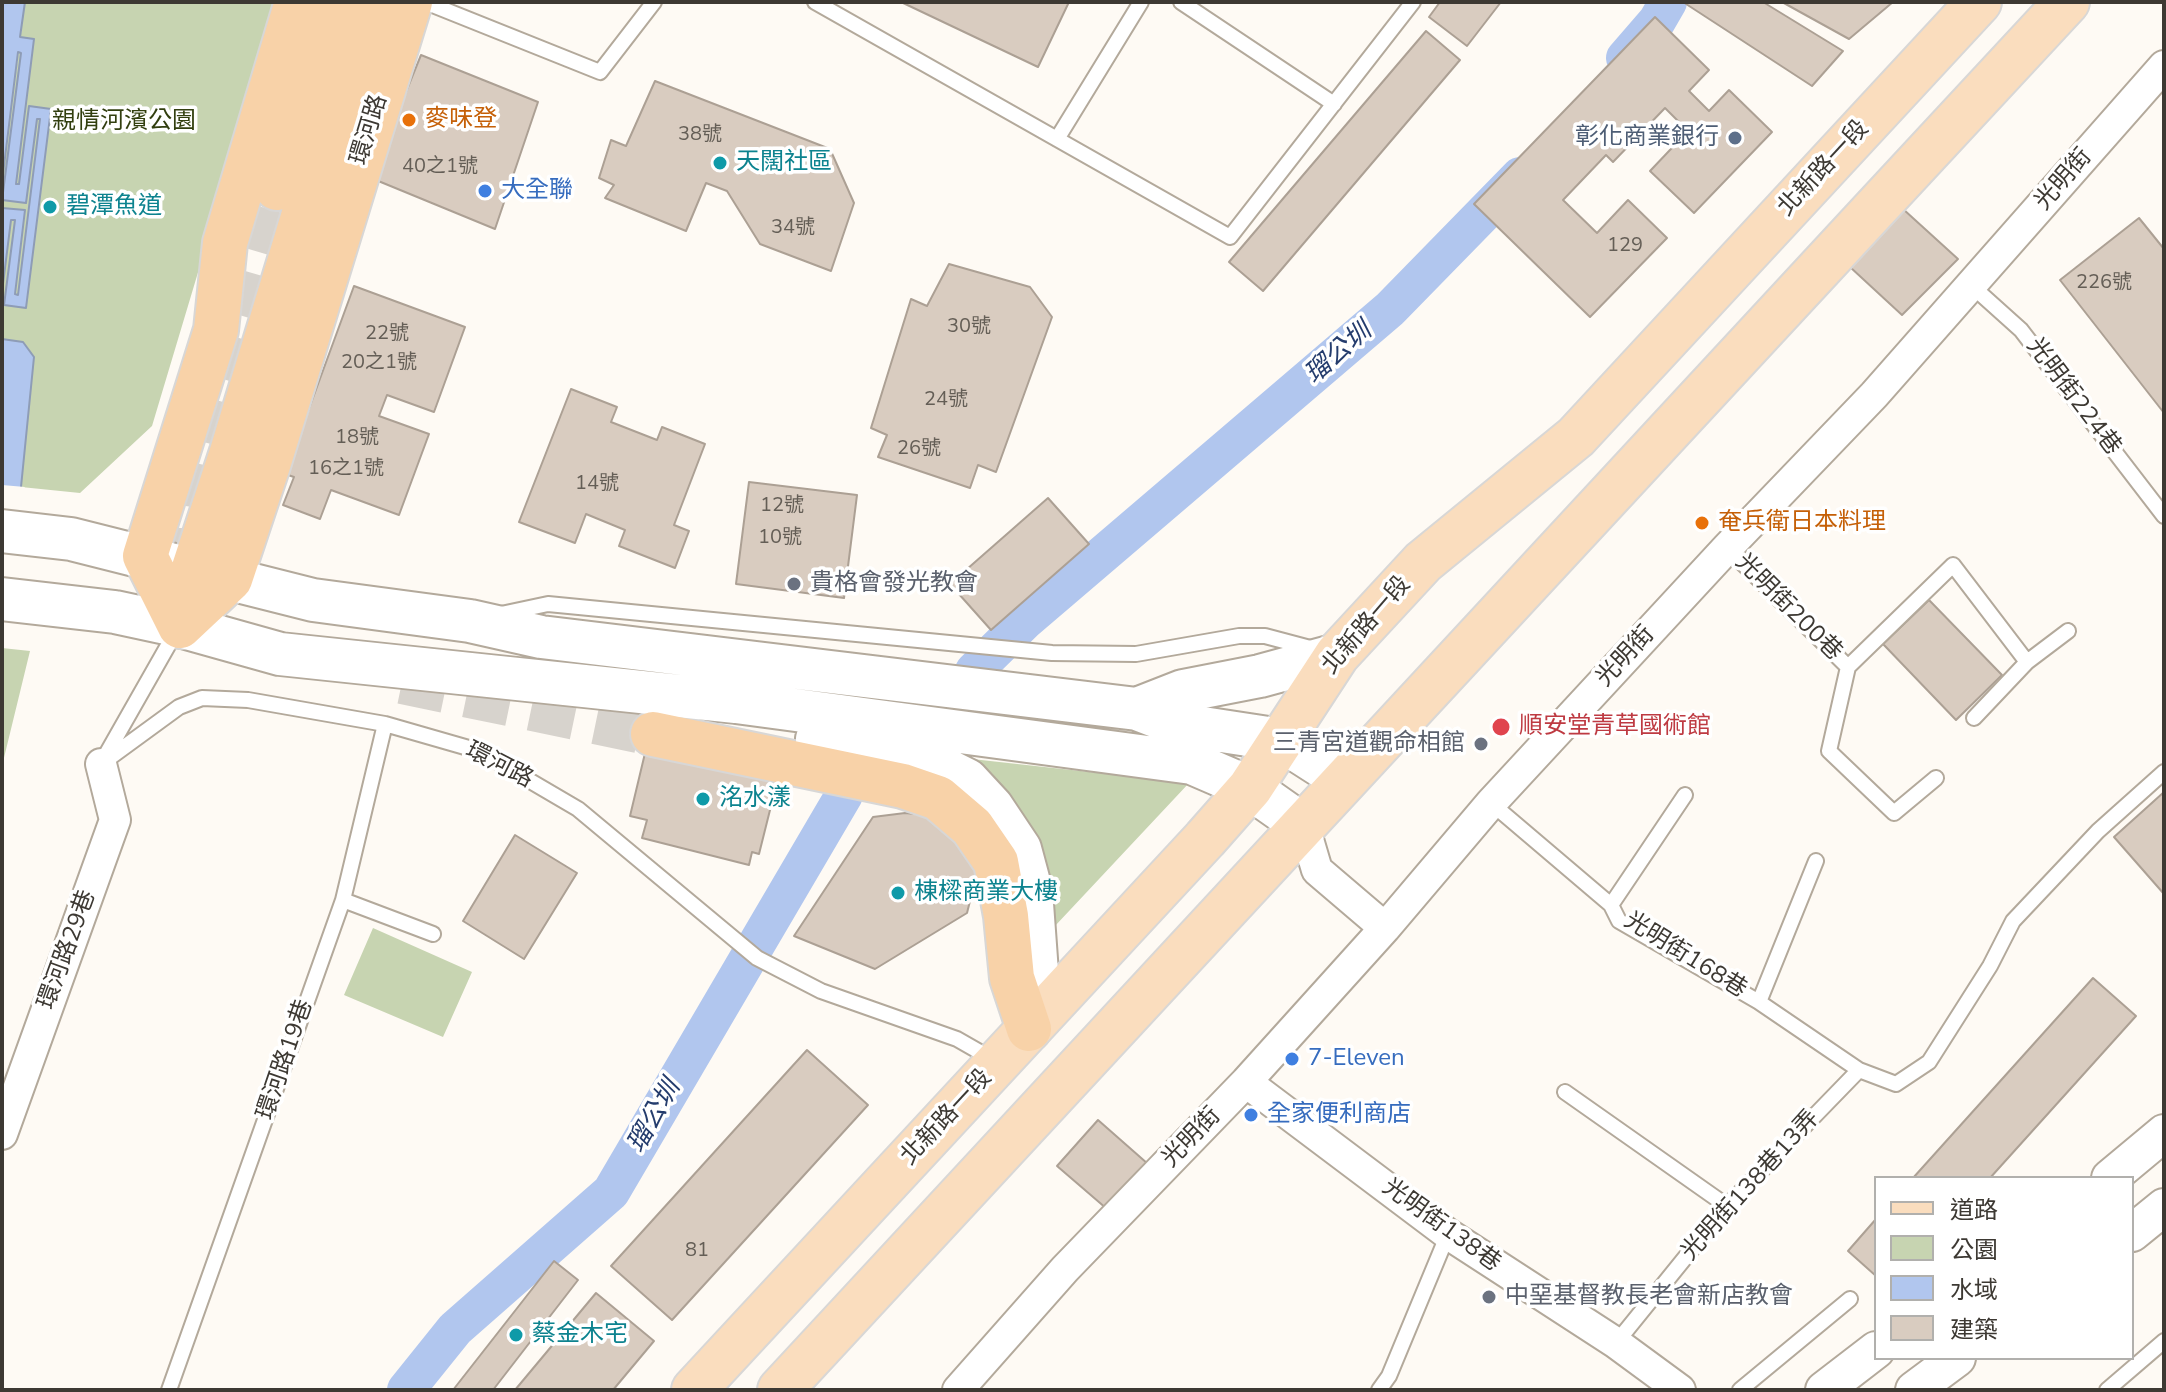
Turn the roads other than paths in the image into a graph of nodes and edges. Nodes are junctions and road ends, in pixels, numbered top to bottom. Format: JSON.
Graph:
{"nodes":[{"id":1,"x":297,"y":2,"type":"edge"},
{"id":2,"x":335,"y":2,"type":"edge"},
{"id":3,"x":368,"y":2,"type":"edge"},
{"id":4,"x":410,"y":2,"type":"edge"},
{"id":5,"x":425,"y":2,"type":"edge"},
{"id":6,"x":654,"y":2,"type":"edge"},
{"id":7,"x":815,"y":2,"type":"edge"},
{"id":8,"x":1141,"y":2,"type":"edge"},
{"id":9,"x":1181,"y":2,"type":"edge"},
{"id":10,"x":1413,"y":2,"type":"edge"},
{"id":11,"x":1979,"y":2,"type":"edge"},
{"id":12,"x":2067,"y":2,"type":"edge"},
{"id":13,"x":2164,"y":66,"type":"edge"},
{"id":14,"x":1334,"y":104,"type":"junction"},
{"id":15,"x":1057,"y":139,"type":"junction"},
{"id":16,"x":277,"y":188,"type":"tunnel mouth"},
{"id":17,"x":1972,"y":286,"type":"junction"},
{"id":18,"x":2164,"y":516,"type":"edge"},
{"id":19,"x":2,"y":531,"type":"edge"},
{"id":20,"x":1727,"y":548,"type":"junction"},
{"id":21,"x":145,"y":556,"type":"junction"},
{"id":22,"x":212,"y":573,"type":"junction"},
{"id":23,"x":2,"y":599,"type":"edge"},
{"id":24,"x":470,"y":621,"type":"junction"},
{"id":25,"x":180,"y":626,"type":"junction"},
{"id":26,"x":2068,"y":631,"type":"dead end"},
{"id":27,"x":1337,"y":655,"type":"junction"},
{"id":28,"x":2027,"y":662,"type":"junction"},
{"id":29,"x":1848,"y":667,"type":"junction"},
{"id":30,"x":736,"y":702,"type":"junction"},
{"id":31,"x":1137,"y":709,"type":"junction"},
{"id":32,"x":1974,"y":718,"type":"dead end"},
{"id":33,"x":385,"y":724,"type":"junction"},
{"id":34,"x":653,"y":734,"type":"tunnel mouth"},
{"id":35,"x":1281,"y":740,"type":"junction"},
{"id":36,"x":101,"y":764,"type":"junction"},
{"id":37,"x":2164,"y":772,"type":"edge"},
{"id":38,"x":1936,"y":778,"type":"dead end"},
{"id":39,"x":1345,"y":781,"type":"junction"},
{"id":40,"x":1250,"y":788,"type":"junction"},
{"id":41,"x":1685,"y":795,"type":"dead end"},
{"id":42,"x":1491,"y":803,"type":"junction"},
{"id":43,"x":1304,"y":826,"type":"junction"},
{"id":44,"x":1816,"y":861,"type":"dead end"},
{"id":45,"x":343,"y":900,"type":"junction"},
{"id":46,"x":1611,"y":905,"type":"junction"},
{"id":47,"x":1385,"y":928,"type":"junction"},
{"id":48,"x":433,"y":934,"type":"dead end"},
{"id":49,"x":1759,"y":1002,"type":"junction"},
{"id":50,"x":1029,"y":1029,"type":"junction"},
{"id":51,"x":998,"y":1063,"type":"junction"},
{"id":52,"x":1859,"y":1070,"type":"junction"},
{"id":53,"x":1246,"y":1082,"type":"junction"},
{"id":54,"x":1565,"y":1092,"type":"dead end"},
{"id":55,"x":2164,"y":1133,"type":"edge"},
{"id":56,"x":2,"y":1134,"type":"edge"},
{"id":57,"x":2112,"y":1176,"type":"edge"},
{"id":58,"x":1727,"y":1206,"type":"junction"},
{"id":59,"x":2164,"y":1207,"type":"edge"},
{"id":60,"x":2134,"y":1231,"type":"edge"},
{"id":61,"x":1448,"y":1234,"type":"junction"},
{"id":62,"x":1850,"y":1299,"type":"dead end"},
{"id":63,"x":2164,"y":1341,"type":"edge"},
{"id":64,"x":1616,"y":1343,"type":"junction"},
{"id":65,"x":1874,"y":1352,"type":"edge"},
{"id":66,"x":1954,"y":1360,"type":"edge"},
{"id":67,"x":169,"y":1390,"type":"edge"},
{"id":68,"x":694,"y":1390,"type":"edge"},
{"id":69,"x":780,"y":1390,"type":"edge"},
{"id":70,"x":958,"y":1390,"type":"edge"},
{"id":71,"x":1379,"y":1390,"type":"edge"},
{"id":72,"x":1680,"y":1390,"type":"edge"},
{"id":73,"x":1740,"y":1390,"type":"edge"},
{"id":74,"x":1824,"y":1390,"type":"edge"},
{"id":75,"x":1914,"y":1390,"type":"edge"},
{"id":76,"x":2107,"y":1390,"type":"edge"}],
"edges":[{"from":1,"to":21,"type":"highway"},
{"from":2,"to":16,"type":"highway"},
{"from":3,"to":22,"type":"highway"},
{"from":4,"to":22,"type":"highway","name":"環河路"},
{"from":5,"to":6,"type":"lane"},
{"from":7,"to":15,"type":"lane"},
{"from":8,"to":15,"type":"lane"},
{"from":9,"to":14,"type":"lane"},
{"from":10,"to":14,"type":"lane"},
{"from":11,"to":27,"type":"main road","name":"北新路一段"},
{"from":12,"to":39,"type":"main road"},
{"from":13,"to":17,"type":"street","name":"光明街"},
{"from":14,"to":15,"type":"lane"},
{"from":17,"to":18,"type":"lane","name":"光明街224巷"},
{"from":17,"to":20,"type":"street","name":"光明街"},
{"from":19,"to":21,"type":"main road"},
{"from":20,"to":29,"type":"lane","name":"光明街200巷"},
{"from":20,"to":42,"type":"street","name":"光明街"},
{"from":21,"to":22,"type":"main road"},
{"from":21,"to":25,"type":"highway"},
{"from":22,"to":24,"type":"main road"},
{"from":22,"to":25,"type":"highway"},
{"from":23,"to":25,"type":"main road"},
{"from":24,"to":27,"type":"lane"},
{"from":24,"to":31,"type":"main road"},
{"from":25,"to":30,"type":"main road"},
{"from":25,"to":36,"type":"lane"},
{"from":26,"to":28,"type":"lane"},
{"from":27,"to":31,"type":"main road"},
{"from":27,"to":35,"type":"main road","name":"北新路一段"},
{"from":28,"to":29,"type":"lane"},
{"from":28,"to":32,"type":"lane"},
{"from":29,"to":38,"type":"lane"},
{"from":30,"to":40,"type":"main road"},
{"from":30,"to":50,"type":"main road"},
{"from":31,"to":35,"type":"main road"},
{"from":33,"to":36,"type":"lane","name":"環河路"},
{"from":33,"to":45,"type":"lane","name":"環河路19巷"},
{"from":33,"to":51,"type":"lane","name":"環河路"},
{"from":34,"to":50,"type":"highway"},
{"from":35,"to":39,"type":"main road"},
{"from":35,"to":40,"type":"main road","name":"北新路一段"},
{"from":36,"to":56,"type":"street","name":"環河路29巷"},
{"from":37,"to":52,"type":"lane","name":"光明街168巷"},
{"from":39,"to":43,"type":"main road"},
{"from":40,"to":43,"type":"main road"},
{"from":40,"to":50,"type":"main road","name":"北新路一段"},
{"from":41,"to":46,"type":"lane"},
{"from":42,"to":46,"type":"lane","name":"光明街168巷"},
{"from":42,"to":47,"type":"street","name":"光明街"},
{"from":43,"to":47,"type":"street"},
{"from":43,"to":69,"type":"main road"},
{"from":44,"to":49,"type":"lane"},
{"from":45,"to":48,"type":"lane"},
{"from":45,"to":67,"type":"lane","name":"環河路19巷"},
{"from":46,"to":49,"type":"lane","name":"光明街168巷"},
{"from":47,"to":53,"type":"street","name":"光明街"},
{"from":49,"to":52,"type":"lane","name":"光明街168巷"},
{"from":50,"to":51,"type":"main road","name":"北新路一段"},
{"from":51,"to":68,"type":"main road","name":"北新路一段"},
{"from":52,"to":58,"type":"lane","name":"光明街138巷13弄"},
{"from":53,"to":61,"type":"street","name":"光明街138巷"},
{"from":53,"to":70,"type":"street","name":"光明街"},
{"from":54,"to":58,"type":"lane"},
{"from":55,"to":57,"type":"street"},
{"from":58,"to":64,"type":"lane","name":"光明街138巷13弄"},
{"from":59,"to":60,"type":"street"},
{"from":61,"to":64,"type":"street","name":"光明街138巷"},
{"from":61,"to":71,"type":"lane"},
{"from":62,"to":73,"type":"lane"},
{"from":63,"to":76,"type":"lane"},
{"from":64,"to":72,"type":"street","name":"光明街138巷"},
{"from":65,"to":74,"type":"street"},
{"from":66,"to":75,"type":"street"}]}
